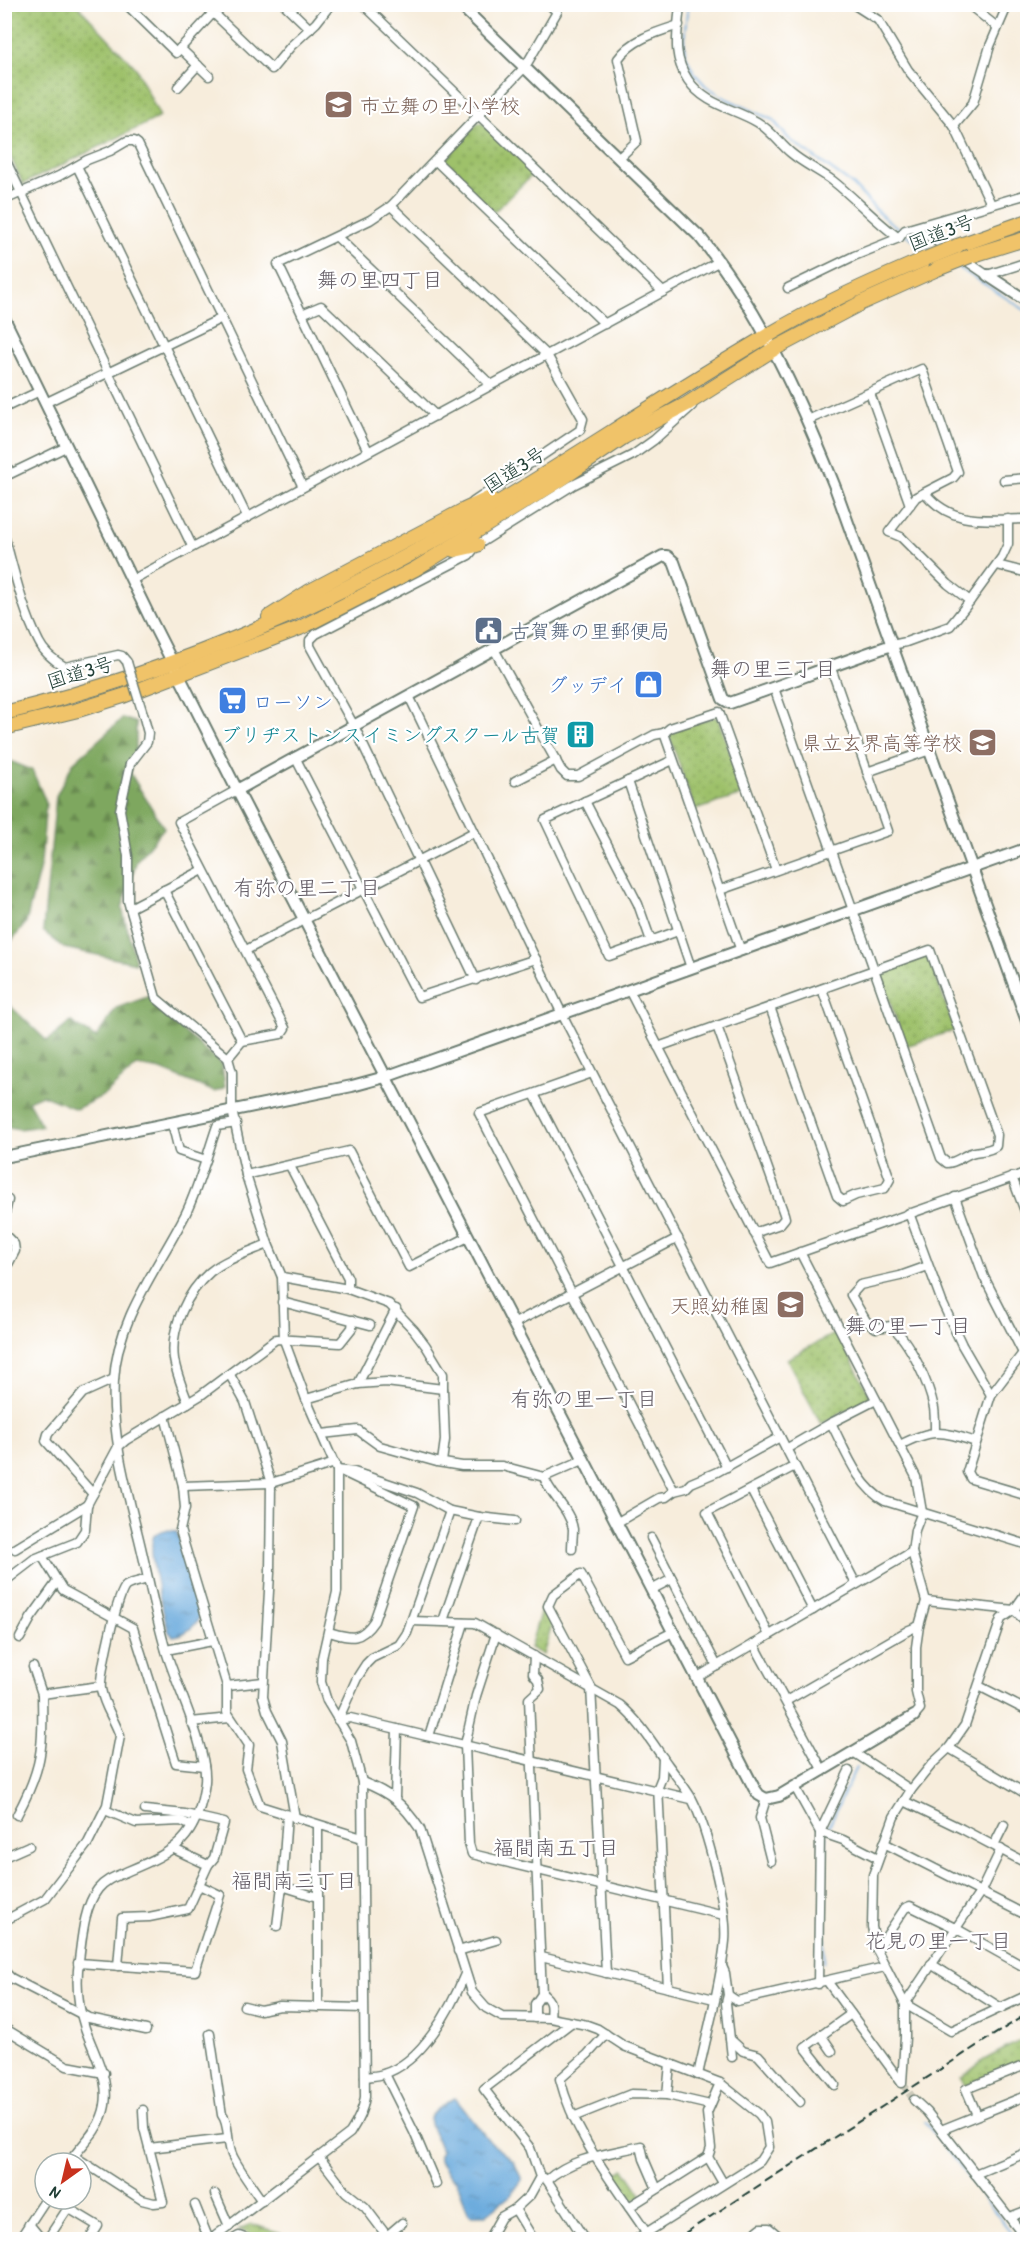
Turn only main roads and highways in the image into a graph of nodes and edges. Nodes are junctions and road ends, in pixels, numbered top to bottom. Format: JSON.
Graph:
{"nodes":[{"id":1,"x":1028,"y":221,"type":"edge"},
{"id":2,"x":1028,"y":238,"type":"edge"},
{"id":3,"x":511,"y":494,"type":"junction"},
{"id":4,"x":477,"y":544,"type":"road end"},
{"id":5,"x":441,"y":553,"type":"junction"},
{"id":6,"x":260,"y":628,"type":"junction"},
{"id":7,"x":175,"y":669,"type":"junction"},
{"id":8,"x":4,"y":713,"type":"edge"},
{"id":9,"x":4,"y":728,"type":"edge"}],
"edges":[{"from":1,"to":3,"type":"highway","name":"国道3号","bridge":true},
{"from":2,"to":5,"type":"highway","name":"国道3号","bridge":true},
{"from":3,"to":6,"type":"highway","name":"国道3号"},
{"from":3,"to":6,"type":"highway"},
{"from":4,"to":5,"type":"highway"},
{"from":5,"to":7,"type":"highway","name":"国道3号"},
{"from":6,"to":7,"type":"highway","name":"国道3号"},
{"from":7,"to":8,"type":"highway","name":"国道3号"},
{"from":7,"to":9,"type":"highway","name":"国道3号"}]}
